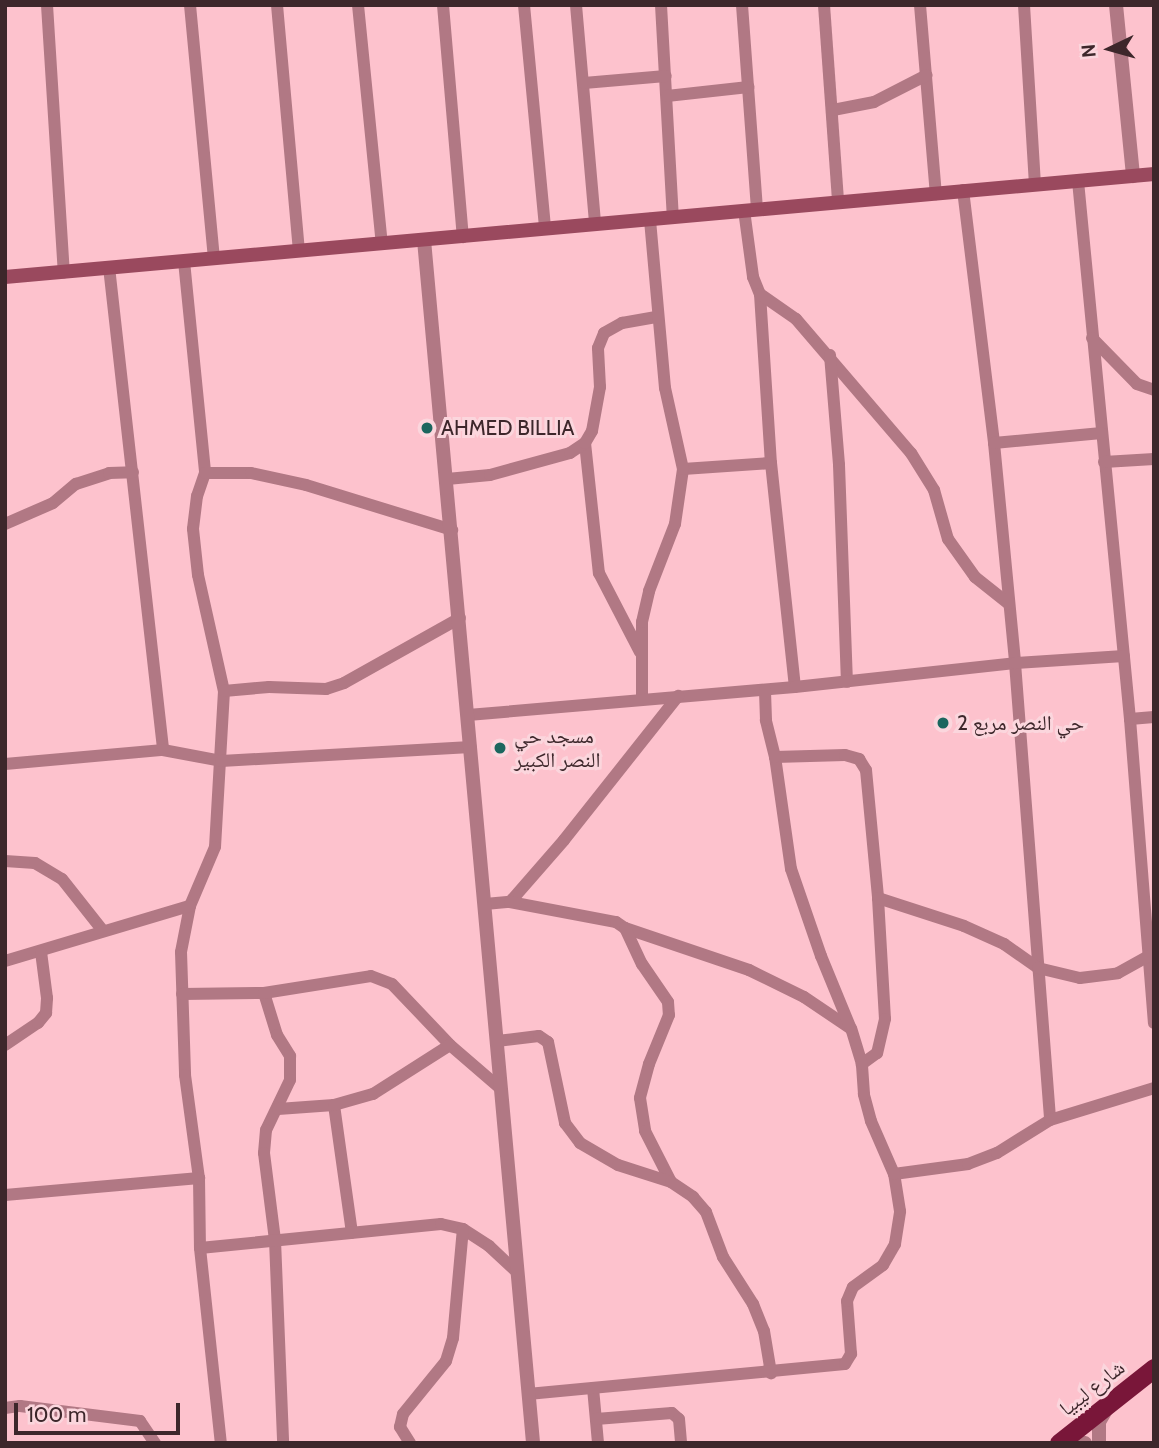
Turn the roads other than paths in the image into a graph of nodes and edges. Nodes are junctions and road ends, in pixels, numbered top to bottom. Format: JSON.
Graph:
{"nodes":[{"id":1,"x":47,"y":5,"type":"edge"},
{"id":2,"x":190,"y":5,"type":"edge"},
{"id":3,"x":277,"y":5,"type":"edge"},
{"id":4,"x":358,"y":5,"type":"edge"},
{"id":5,"x":443,"y":5,"type":"edge"},
{"id":6,"x":524,"y":5,"type":"edge"},
{"id":7,"x":576,"y":5,"type":"edge"},
{"id":8,"x":661,"y":5,"type":"edge"},
{"id":9,"x":742,"y":5,"type":"edge"},
{"id":10,"x":824,"y":5,"type":"edge"},
{"id":11,"x":920,"y":5,"type":"edge"},
{"id":12,"x":1024,"y":5,"type":"edge"},
{"id":13,"x":1116,"y":5,"type":"edge"},
{"id":14,"x":927,"y":75,"type":"junction"},
{"id":15,"x":666,"y":76,"type":"junction"},
{"id":16,"x":584,"y":83,"type":"junction"},
{"id":17,"x":749,"y":87,"type":"junction"},
{"id":18,"x":667,"y":96,"type":"junction"},
{"id":19,"x":833,"y":110,"type":"junction"},
{"id":20,"x":1154,"y":174,"type":"edge"},
{"id":21,"x":1133,"y":176,"type":"junction"},
{"id":22,"x":1078,"y":181,"type":"junction"},
{"id":23,"x":1035,"y":184,"type":"junction"},
{"id":24,"x":964,"y":190,"type":"junction"},
{"id":25,"x":936,"y":194,"type":"junction"},
{"id":26,"x":838,"y":202,"type":"junction"},
{"id":27,"x":751,"y":209,"type":"junction"},
{"id":28,"x":673,"y":217,"type":"junction"},
{"id":29,"x":650,"y":219,"type":"junction"},
{"id":30,"x":595,"y":224,"type":"junction"},
{"id":31,"x":545,"y":229,"type":"junction"},
{"id":32,"x":463,"y":237,"type":"junction"},
{"id":33,"x":424,"y":240,"type":"junction"},
{"id":34,"x":382,"y":244,"type":"junction"},
{"id":35,"x":299,"y":251,"type":"junction"},
{"id":36,"x":214,"y":259,"type":"junction"},
{"id":37,"x":184,"y":261,"type":"junction"},
{"id":38,"x":110,"y":267,"type":"junction"},
{"id":39,"x":64,"y":272,"type":"junction"},
{"id":40,"x":5,"y":277,"type":"edge"},
{"id":41,"x":760,"y":294,"type":"junction"},
{"id":42,"x":657,"y":317,"type":"junction"},
{"id":43,"x":1093,"y":338,"type":"junction"},
{"id":44,"x":830,"y":355,"type":"junction"},
{"id":45,"x":1154,"y":390,"type":"edge"},
{"id":46,"x":1102,"y":433,"type":"junction"},
{"id":47,"x":584,"y":443,"type":"junction"},
{"id":48,"x":994,"y":443,"type":"junction"},
{"id":49,"x":1154,"y":459,"type":"edge"},
{"id":50,"x":1104,"y":462,"type":"junction"},
{"id":51,"x":771,"y":463,"type":"junction"},
{"id":52,"x":683,"y":469,"type":"junction"},
{"id":53,"x":134,"y":472,"type":"junction"},
{"id":54,"x":205,"y":473,"type":"junction"},
{"id":55,"x":447,"y":479,"type":"junction"},
{"id":56,"x":5,"y":524,"type":"edge"},
{"id":57,"x":452,"y":530,"type":"junction"},
{"id":58,"x":1009,"y":604,"type":"junction"},
{"id":59,"x":460,"y":618,"type":"junction"},
{"id":60,"x":640,"y":654,"type":"junction"},
{"id":61,"x":1124,"y":656,"type":"junction"},
{"id":62,"x":1015,"y":663,"type":"junction"},
{"id":63,"x":847,"y":682,"type":"junction"},
{"id":64,"x":795,"y":687,"type":"junction"},
{"id":65,"x":765,"y":690,"type":"junction"},
{"id":66,"x":224,"y":691,"type":"junction"},
{"id":67,"x":678,"y":696,"type":"junction"},
{"id":68,"x":642,"y":699,"type":"junction"},
{"id":69,"x":468,"y":715,"type":"junction"},
{"id":70,"x":1154,"y":717,"type":"edge"},
{"id":71,"x":1130,"y":719,"type":"junction"},
{"id":72,"x":471,"y":747,"type":"junction"},
{"id":73,"x":163,"y":750,"type":"junction"},
{"id":74,"x":775,"y":757,"type":"junction"},
{"id":75,"x":221,"y":761,"type":"junction"},
{"id":76,"x":5,"y":764,"type":"edge"},
{"id":77,"x":5,"y":861,"type":"edge"},
{"id":78,"x":878,"y":898,"type":"junction"},
{"id":79,"x":510,"y":902,"type":"junction"},
{"id":80,"x":485,"y":904,"type":"junction"},
{"id":81,"x":190,"y":906,"type":"junction"},
{"id":82,"x":1150,"y":922,"type":"edge"},
{"id":83,"x":625,"y":928,"type":"junction"},
{"id":84,"x":103,"y":931,"type":"junction"},
{"id":85,"x":41,"y":952,"type":"junction"},
{"id":86,"x":1149,"y":956,"type":"junction"},
{"id":87,"x":5,"y":961,"type":"edge"},
{"id":88,"x":1038,"y":968,"type":"junction"},
{"id":89,"x":264,"y":993,"type":"junction"},
{"id":90,"x":1153,"y":993,"type":"edge"},
{"id":91,"x":183,"y":994,"type":"junction"},
{"id":92,"x":1154,"y":1023,"type":"edge"},
{"id":93,"x":851,"y":1029,"type":"junction"},
{"id":94,"x":497,"y":1041,"type":"junction"},
{"id":95,"x":5,"y":1045,"type":"edge"},
{"id":96,"x":450,"y":1045,"type":"junction"},
{"id":97,"x":862,"y":1064,"type":"junction"},
{"id":98,"x":1154,"y":1088,"type":"edge"},
{"id":99,"x":501,"y":1089,"type":"junction"},
{"id":100,"x":334,"y":1105,"type":"junction"},
{"id":101,"x":278,"y":1109,"type":"junction"},
{"id":102,"x":1050,"y":1120,"type":"junction"},
{"id":103,"x":894,"y":1174,"type":"junction"},
{"id":104,"x":199,"y":1178,"type":"junction"},
{"id":105,"x":671,"y":1182,"type":"junction"},
{"id":106,"x":5,"y":1195,"type":"edge"},
{"id":107,"x":463,"y":1229,"type":"junction"},
{"id":108,"x":352,"y":1233,"type":"junction"},
{"id":109,"x":275,"y":1240,"type":"junction"},
{"id":110,"x":200,"y":1248,"type":"junction"},
{"id":111,"x":516,"y":1271,"type":"junction"},
{"id":112,"x":1154,"y":1368,"type":"edge"},
{"id":113,"x":771,"y":1373,"type":"junction"},
{"id":114,"x":593,"y":1388,"type":"junction"},
{"id":115,"x":528,"y":1394,"type":"junction"},
{"id":116,"x":1109,"y":1403,"type":"junction"},
{"id":117,"x":5,"y":1408,"type":"edge"},
{"id":118,"x":596,"y":1419,"type":"junction"},
{"id":119,"x":1060,"y":1442,"type":"edge"},
{"id":120,"x":155,"y":1443,"type":"edge"},
{"id":121,"x":221,"y":1443,"type":"edge"},
{"id":122,"x":283,"y":1443,"type":"edge"},
{"id":123,"x":410,"y":1443,"type":"edge"},
{"id":124,"x":533,"y":1443,"type":"edge"},
{"id":125,"x":598,"y":1443,"type":"edge"},
{"id":126,"x":681,"y":1443,"type":"edge"},
{"id":127,"x":1085,"y":1443,"type":"edge"},
{"id":128,"x":1099,"y":1443,"type":"edge"}],
"edges":[{"from":1,"to":39,"type":"street"},
{"from":2,"to":36,"type":"street"},
{"from":3,"to":35,"type":"street"},
{"from":4,"to":34,"type":"street"},
{"from":5,"to":32,"type":"street"},
{"from":6,"to":31,"type":"street"},
{"from":7,"to":16,"type":"street"},
{"from":8,"to":15,"type":"street"},
{"from":9,"to":17,"type":"street"},
{"from":10,"to":19,"type":"street"},
{"from":11,"to":14,"type":"street"},
{"from":12,"to":23,"type":"street"},
{"from":13,"to":21,"type":"street"},
{"from":14,"to":19,"type":"street"},
{"from":14,"to":25,"type":"street"},
{"from":15,"to":16,"type":"street"},
{"from":15,"to":18,"type":"street"},
{"from":16,"to":30,"type":"street"},
{"from":17,"to":18,"type":"street"},
{"from":17,"to":27,"type":"street"},
{"from":18,"to":28,"type":"street"},
{"from":19,"to":26,"type":"street"},
{"from":20,"to":21,"type":"main road"},
{"from":21,"to":22,"type":"main road"},
{"from":22,"to":23,"type":"main road"},
{"from":22,"to":43,"type":"street"},
{"from":23,"to":24,"type":"main road"},
{"from":24,"to":25,"type":"main road"},
{"from":24,"to":48,"type":"street"},
{"from":25,"to":26,"type":"main road"},
{"from":26,"to":27,"type":"main road"},
{"from":27,"to":28,"type":"main road"},
{"from":27,"to":41,"type":"street"},
{"from":28,"to":29,"type":"main road"},
{"from":29,"to":30,"type":"main road"},
{"from":29,"to":42,"type":"street"},
{"from":30,"to":31,"type":"main road"},
{"from":31,"to":32,"type":"main road"},
{"from":32,"to":33,"type":"main road"},
{"from":33,"to":34,"type":"main road"},
{"from":33,"to":55,"type":"street"},
{"from":34,"to":35,"type":"main road"},
{"from":35,"to":36,"type":"main road"},
{"from":36,"to":37,"type":"main road"},
{"from":37,"to":38,"type":"main road"},
{"from":37,"to":54,"type":"street"},
{"from":38,"to":39,"type":"main road"},
{"from":38,"to":53,"type":"street"},
{"from":39,"to":40,"type":"main road"},
{"from":41,"to":44,"type":"street"},
{"from":41,"to":51,"type":"street"},
{"from":42,"to":47,"type":"street"},
{"from":42,"to":52,"type":"street"},
{"from":43,"to":45,"type":"street"},
{"from":43,"to":46,"type":"street"},
{"from":44,"to":58,"type":"street"},
{"from":44,"to":63,"type":"street"},
{"from":46,"to":48,"type":"street"},
{"from":46,"to":50,"type":"street"},
{"from":47,"to":55,"type":"street"},
{"from":47,"to":60,"type":"street"},
{"from":48,"to":58,"type":"street"},
{"from":49,"to":50,"type":"street"},
{"from":50,"to":61,"type":"street"},
{"from":51,"to":52,"type":"street"},
{"from":51,"to":64,"type":"street"},
{"from":52,"to":60,"type":"street"},
{"from":53,"to":56,"type":"street"},
{"from":53,"to":73,"type":"street"},
{"from":54,"to":57,"type":"street"},
{"from":54,"to":66,"type":"street"},
{"from":55,"to":57,"type":"street"},
{"from":57,"to":59,"type":"street"},
{"from":58,"to":62,"type":"street"},
{"from":59,"to":66,"type":"street"},
{"from":59,"to":69,"type":"street"},
{"from":60,"to":68,"type":"street"},
{"from":61,"to":62,"type":"street"},
{"from":61,"to":71,"type":"street"},
{"from":62,"to":63,"type":"street"},
{"from":62,"to":88,"type":"street"},
{"from":63,"to":64,"type":"street"},
{"from":64,"to":65,"type":"street"},
{"from":65,"to":67,"type":"street"},
{"from":65,"to":74,"type":"street"},
{"from":66,"to":75,"type":"street"},
{"from":67,"to":68,"type":"street"},
{"from":67,"to":79,"type":"street"},
{"from":68,"to":69,"type":"street"},
{"from":69,"to":72,"type":"street"},
{"from":70,"to":71,"type":"street"},
{"from":71,"to":82,"type":"street"},
{"from":72,"to":75,"type":"street"},
{"from":72,"to":80,"type":"street"},
{"from":73,"to":75,"type":"street"},
{"from":73,"to":76,"type":"street"},
{"from":74,"to":78,"type":"street"},
{"from":74,"to":93,"type":"street"},
{"from":75,"to":81,"type":"street"},
{"from":77,"to":84,"type":"street"},
{"from":78,"to":88,"type":"street"},
{"from":78,"to":97,"type":"street"},
{"from":79,"to":80,"type":"street"},
{"from":79,"to":83,"type":"street"},
{"from":80,"to":94,"type":"street"},
{"from":81,"to":84,"type":"street"},
{"from":81,"to":91,"type":"street"},
{"from":82,"to":86,"type":"street"},
{"from":83,"to":93,"type":"street"},
{"from":83,"to":105,"type":"street"},
{"from":84,"to":85,"type":"street"},
{"from":85,"to":87,"type":"street"},
{"from":85,"to":95,"type":"street"},
{"from":86,"to":88,"type":"street"},
{"from":86,"to":90,"type":"street"},
{"from":88,"to":102,"type":"street"},
{"from":89,"to":91,"type":"street"},
{"from":89,"to":96,"type":"street"},
{"from":89,"to":101,"type":"street"},
{"from":90,"to":92,"type":"street"},
{"from":91,"to":104,"type":"street"},
{"from":93,"to":97,"type":"street"},
{"from":94,"to":99,"type":"street"},
{"from":94,"to":105,"type":"street"},
{"from":96,"to":99,"type":"street"},
{"from":96,"to":100,"type":"street"},
{"from":97,"to":103,"type":"street"},
{"from":98,"to":102,"type":"street"},
{"from":99,"to":111,"type":"street"},
{"from":100,"to":101,"type":"street"},
{"from":100,"to":108,"type":"street"},
{"from":101,"to":109,"type":"street"},
{"from":102,"to":103,"type":"street"},
{"from":103,"to":113,"type":"street"},
{"from":104,"to":106,"type":"street"},
{"from":104,"to":110,"type":"street"},
{"from":105,"to":113,"type":"street"},
{"from":107,"to":108,"type":"street"},
{"from":107,"to":111,"type":"street"},
{"from":107,"to":123,"type":"street"},
{"from":108,"to":109,"type":"street"},
{"from":109,"to":110,"type":"street"},
{"from":109,"to":122,"type":"street"},
{"from":110,"to":121,"type":"street"},
{"from":111,"to":115,"type":"street"},
{"from":112,"to":116,"type":"highway","name":"شارع ليبيا"},
{"from":113,"to":114,"type":"street"},
{"from":114,"to":115,"type":"street"},
{"from":114,"to":118,"type":"street"},
{"from":115,"to":124,"type":"street"},
{"from":116,"to":119,"type":"highway","name":"شارع ليبيا"},
{"from":116,"to":128,"type":"street"},
{"from":117,"to":120,"type":"street"},
{"from":118,"to":125,"type":"street"},
{"from":118,"to":126,"type":"street"},
{"from":119,"to":127,"type":"street"}]}
